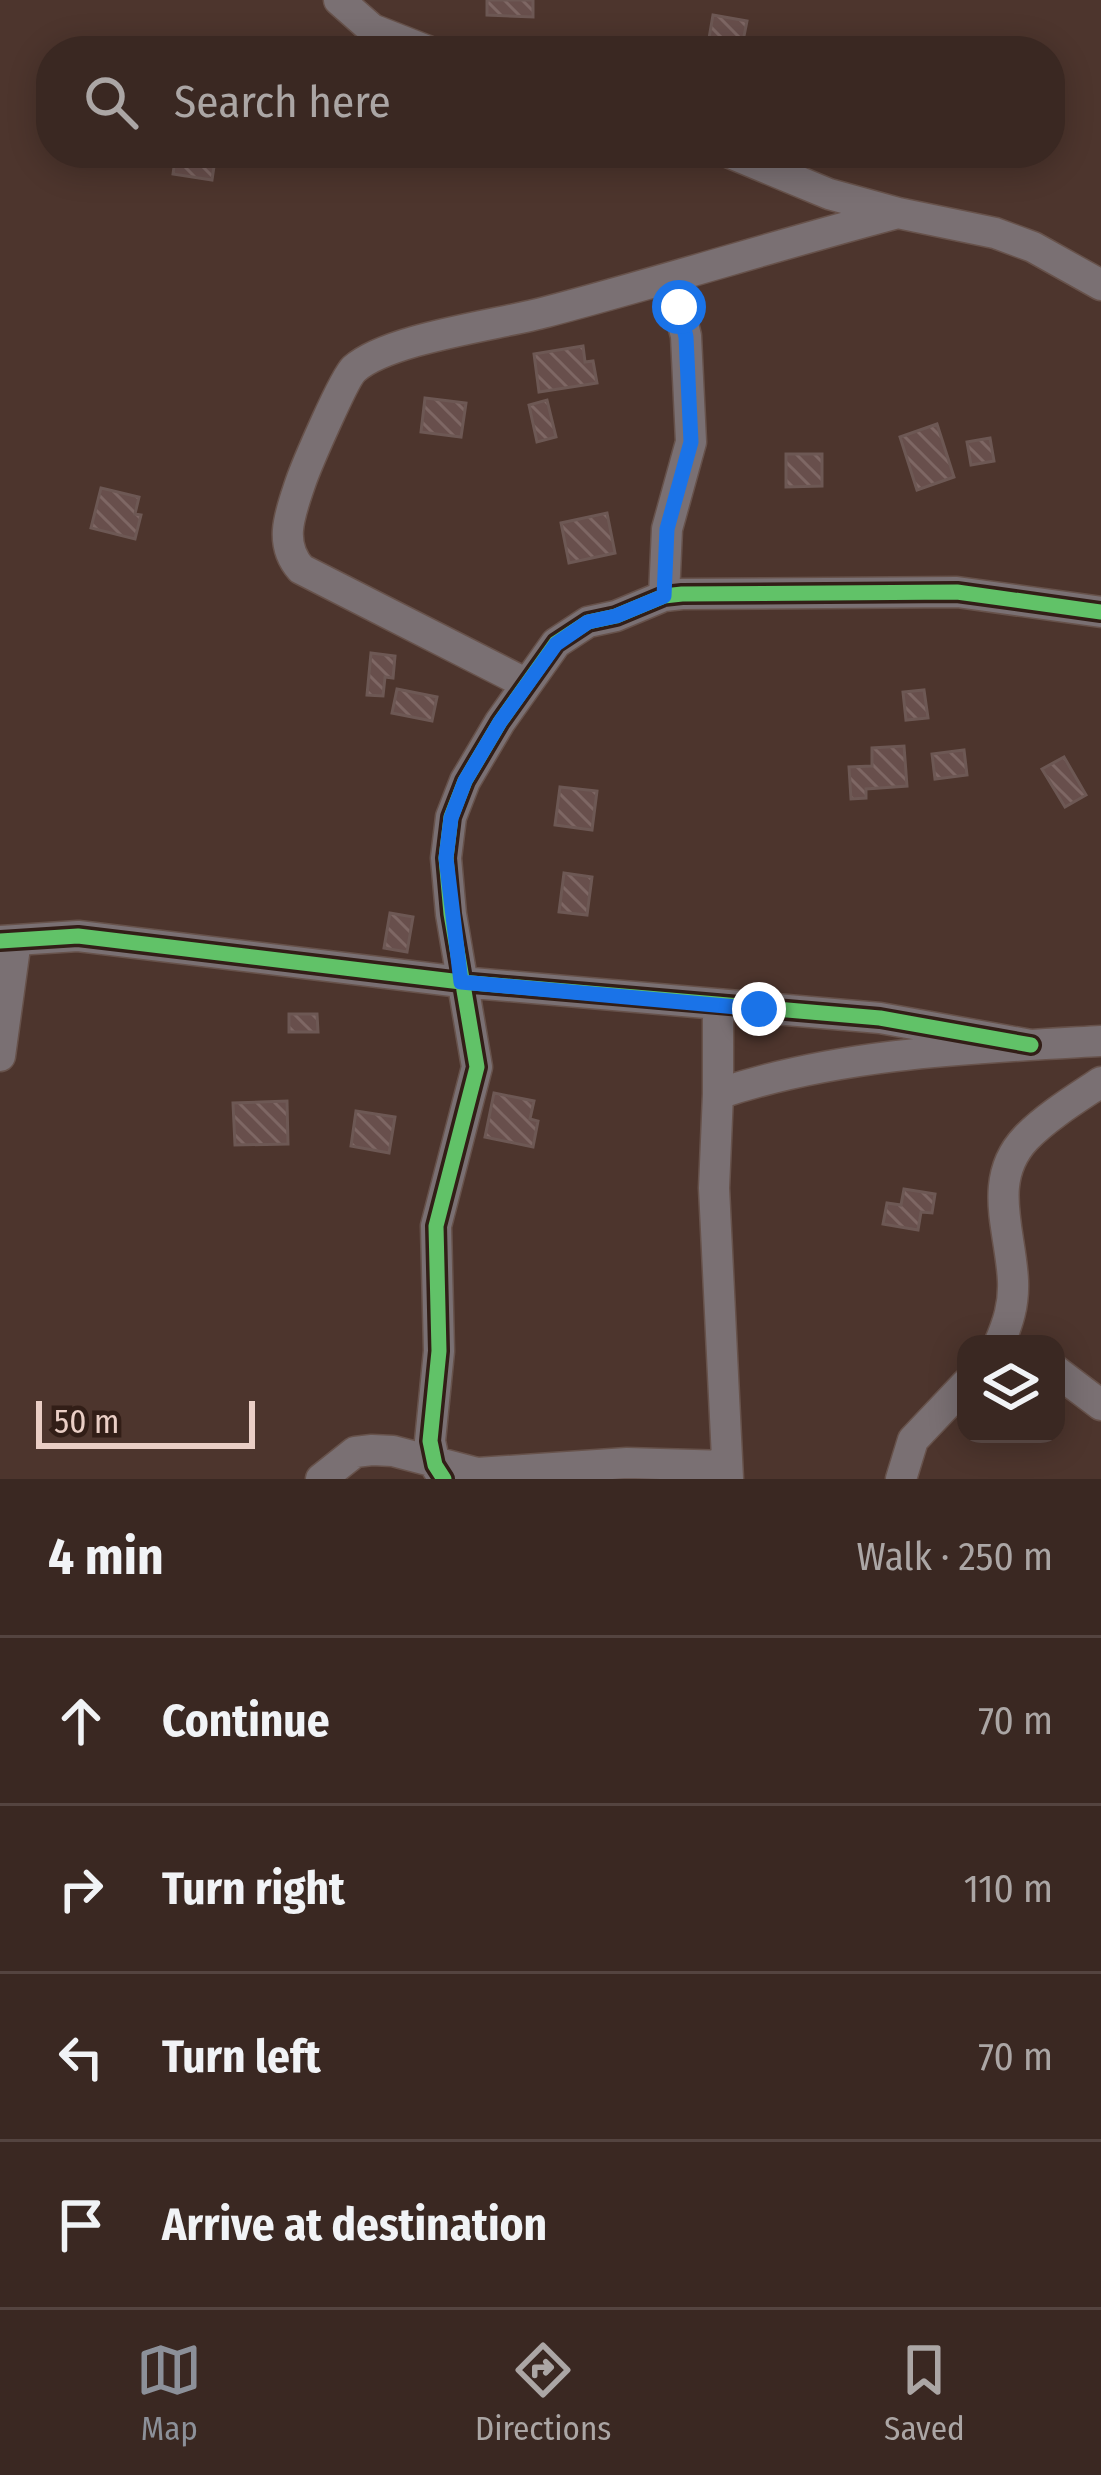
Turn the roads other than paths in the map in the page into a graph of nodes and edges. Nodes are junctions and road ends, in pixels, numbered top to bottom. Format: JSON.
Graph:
{"nodes":[{"id":1,"x":339,"y":0,"type":"edge"},
{"id":2,"x":384,"y":36,"type":"edge"},
{"id":3,"x":766,"y":168,"type":"edge"},
{"id":4,"x":898,"y":213,"type":"junction"},
{"id":5,"x":671,"y":278,"type":"junction"},
{"id":6,"x":1101,"y":285,"type":"edge"},
{"id":7,"x":664,"y":596,"type":"junction"},
{"id":8,"x":1101,"y":612,"type":"edge"},
{"id":9,"x":527,"y":684,"type":"junction"},
{"id":10,"x":8,"y":940,"type":"edge"},
{"id":11,"x":461,"y":982,"type":"junction"},
{"id":12,"x":718,"y":1005,"type":"junction"},
{"id":13,"x":1101,"y":1041,"type":"edge"},
{"id":14,"x":1031,"y":1045,"type":"junction"},
{"id":15,"x":0,"y":1056,"type":"edge"},
{"id":16,"x":1101,"y":1082,"type":"edge"},
{"id":17,"x":718,"y":1094,"type":"junction"},
{"id":18,"x":1003,"y":1335,"type":"edge"},
{"id":19,"x":1065,"y":1378,"type":"edge"},
{"id":20,"x":957,"y":1394,"type":"edge"},
{"id":21,"x":1101,"y":1405,"type":"edge"},
{"id":22,"x":439,"y":1472,"type":"edge"},
{"id":23,"x":728,"y":1472,"type":"edge"},
{"id":24,"x":321,"y":1479,"type":"edge"},
{"id":25,"x":901,"y":1479,"type":"edge"}],
"edges":[{"from":1,"to":2,"type":"street"},
{"from":3,"to":4,"type":"street"},
{"from":4,"to":5,"type":"street"},
{"from":4,"to":6,"type":"street"},
{"from":5,"to":7,"type":"street"},
{"from":5,"to":9,"type":"street"},
{"from":7,"to":8,"type":"street"},
{"from":7,"to":9,"type":"street"},
{"from":9,"to":11,"type":"street"},
{"from":10,"to":11,"type":"street"},
{"from":10,"to":15,"type":"street"},
{"from":11,"to":12,"type":"street"},
{"from":11,"to":22,"type":"street"},
{"from":12,"to":14,"type":"street"},
{"from":12,"to":17,"type":"street"},
{"from":13,"to":14,"type":"street"},
{"from":14,"to":17,"type":"street"},
{"from":16,"to":18,"type":"street"},
{"from":17,"to":23,"type":"street"},
{"from":19,"to":21,"type":"street"},
{"from":20,"to":25,"type":"street"},
{"from":22,"to":23,"type":"street"},
{"from":22,"to":24,"type":"street"}]}
